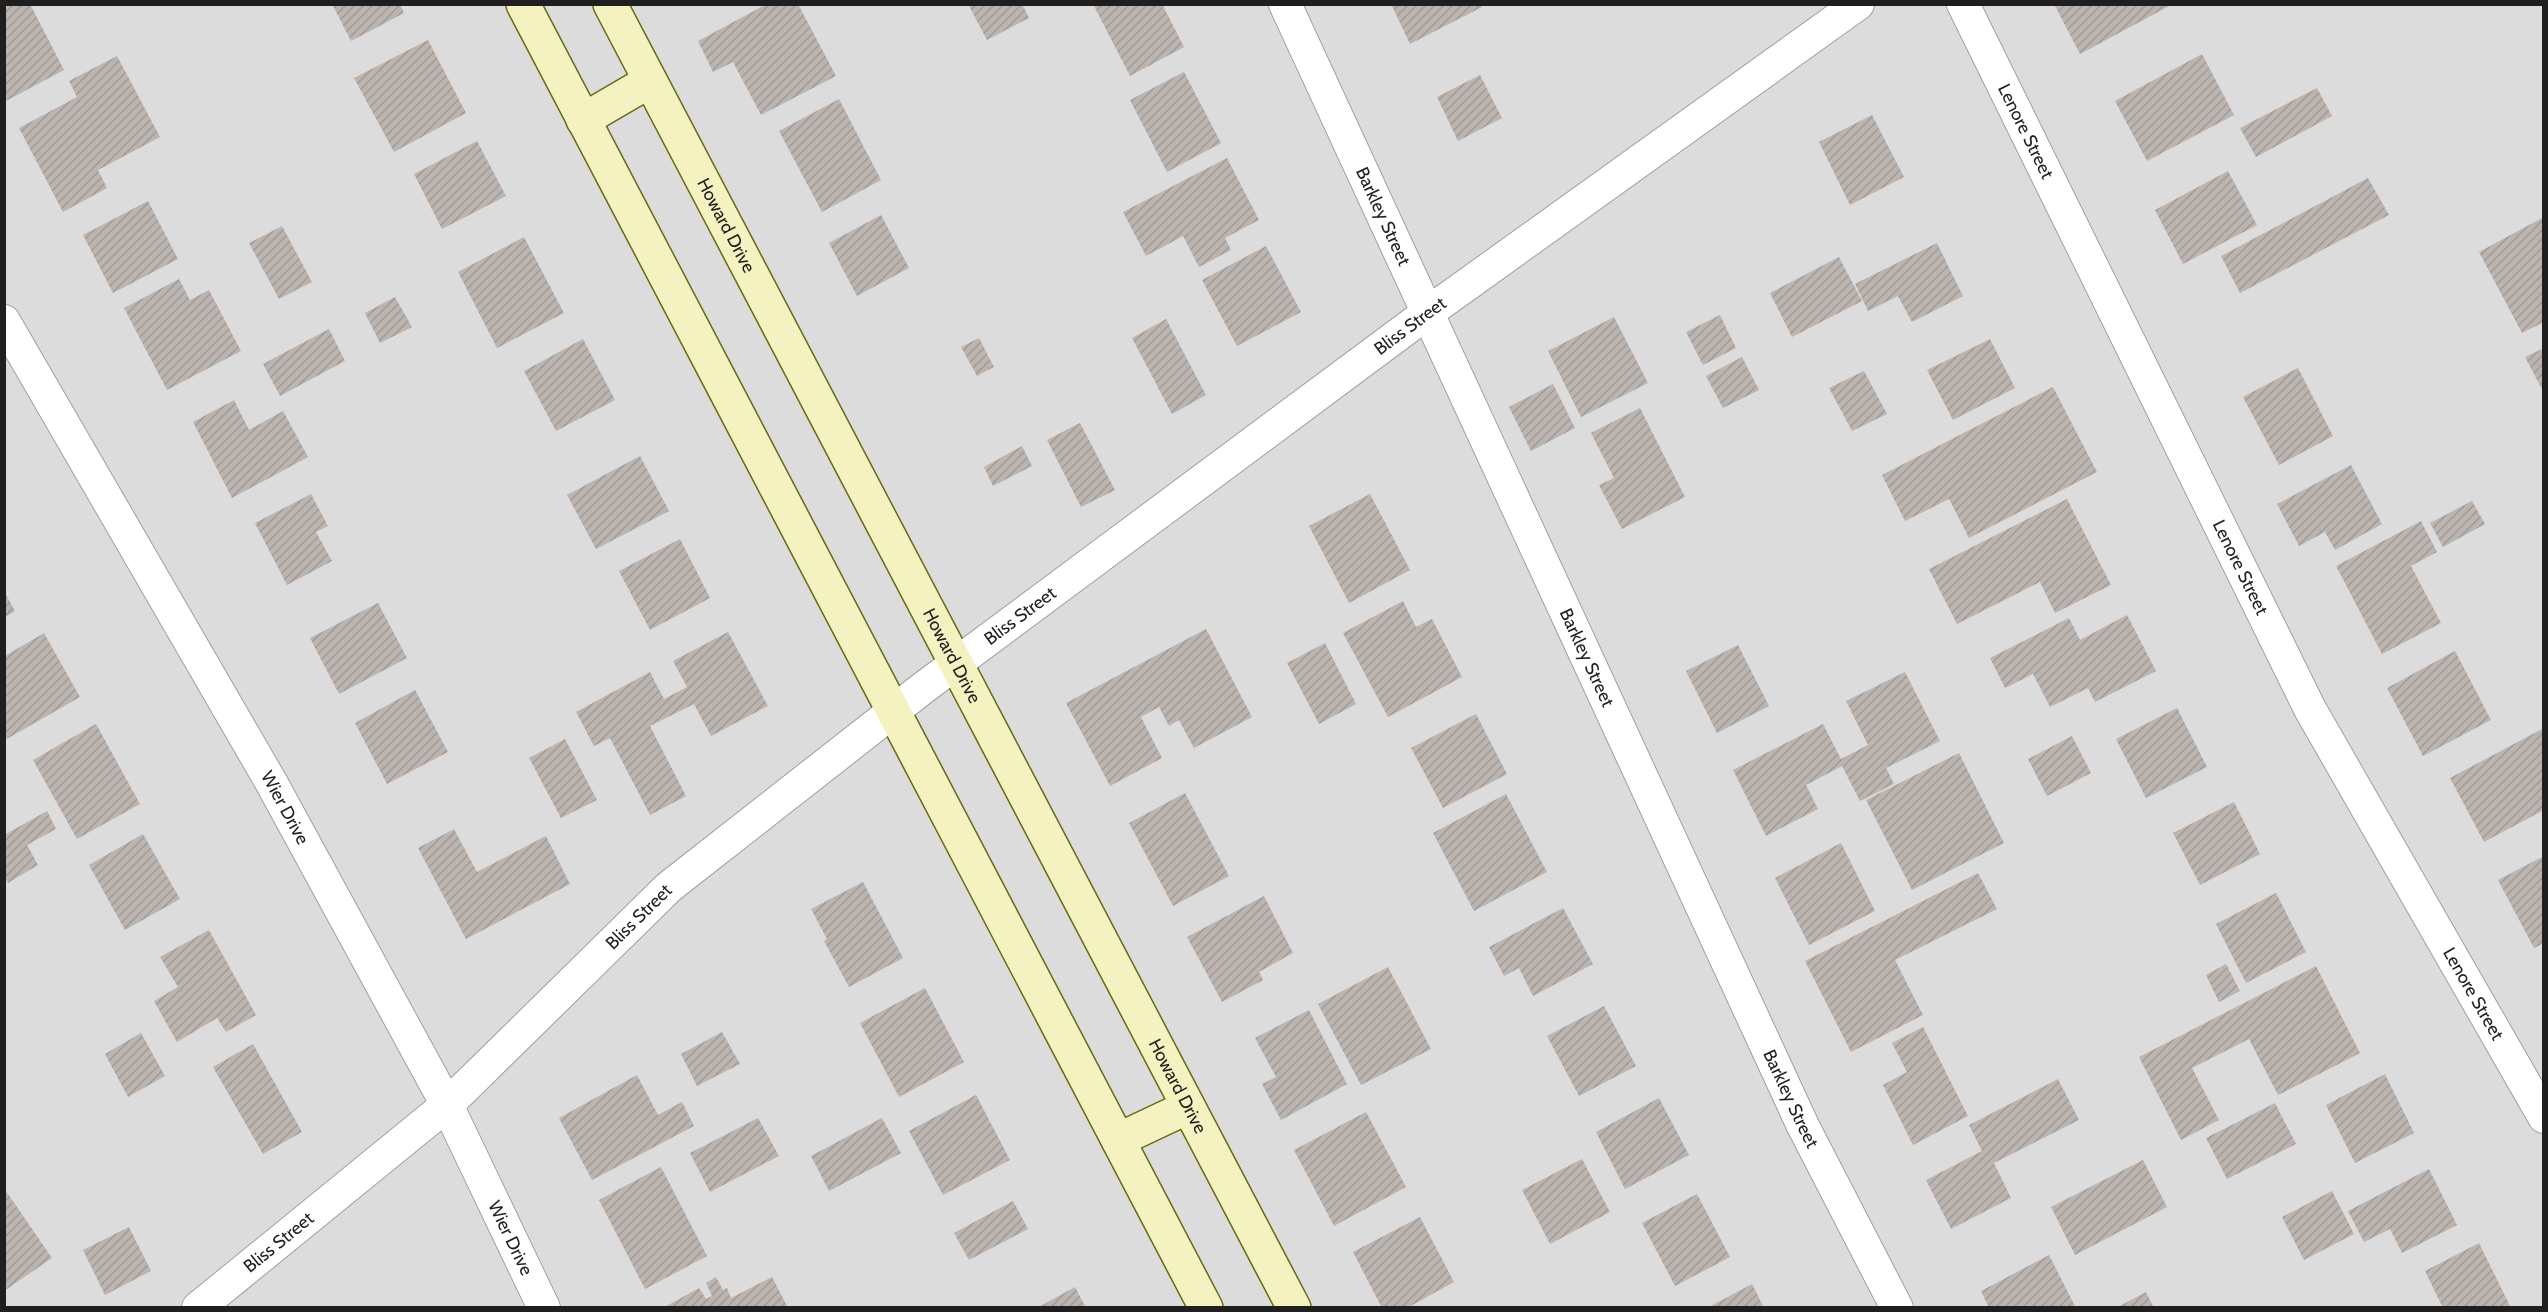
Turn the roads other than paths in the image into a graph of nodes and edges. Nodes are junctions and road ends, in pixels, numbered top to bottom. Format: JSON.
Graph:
{"nodes":[{"id":1,"x":523,"y":4,"type":"edge"},
{"id":2,"x":610,"y":4,"type":"edge"},
{"id":3,"x":1285,"y":4,"type":"edge"},
{"id":4,"x":1858,"y":4,"type":"edge"},
{"id":5,"x":1963,"y":4,"type":"edge"},
{"id":6,"x":650,"y":81,"type":"junction"},
{"id":7,"x":583,"y":120,"type":"junction"},
{"id":8,"x":1426,"y":314,"type":"junction"},
{"id":9,"x":4,"y":321,"type":"edge"},
{"id":10,"x":956,"y":664,"type":"junction"},
{"id":11,"x":893,"y":712,"type":"junction"},
{"id":12,"x":447,"y":1105,"type":"junction"},
{"id":13,"x":1188,"y":1107,"type":"junction"},
{"id":14,"x":2544,"y":1118,"type":"edge"},
{"id":15,"x":1118,"y":1140,"type":"junction"},
{"id":16,"x":198,"y":1308,"type":"edge"},
{"id":17,"x":544,"y":1308,"type":"edge"},
{"id":18,"x":1206,"y":1308,"type":"edge"},
{"id":19,"x":1293,"y":1308,"type":"edge"},
{"id":20,"x":1897,"y":1308,"type":"edge"}],
"edges":[{"from":1,"to":7,"type":"main road"},
{"from":2,"to":6,"type":"main road","name":"Howard Drive"},
{"from":3,"to":8,"type":"street","name":"Barkley Street"},
{"from":4,"to":8,"type":"street","name":"Bliss Street"},
{"from":5,"to":14,"type":"street","name":"Lenore Street"},
{"from":6,"to":7,"type":"main road"},
{"from":6,"to":10,"type":"main road","name":"Howard Drive"},
{"from":7,"to":11,"type":"main road"},
{"from":8,"to":10,"type":"street","name":"Bliss Street"},
{"from":8,"to":20,"type":"street","name":"Barkley Street"},
{"from":9,"to":12,"type":"street","name":"Wier Drive"},
{"from":10,"to":11,"type":"street","name":"Bliss Street"},
{"from":10,"to":13,"type":"main road","name":"Howard Drive"},
{"from":11,"to":12,"type":"street","name":"Bliss Street"},
{"from":11,"to":15,"type":"main road"},
{"from":12,"to":16,"type":"street","name":"Bliss Street"},
{"from":12,"to":17,"type":"street","name":"Wier Drive"},
{"from":13,"to":15,"type":"main road"},
{"from":13,"to":19,"type":"main road","name":"Howard Drive"},
{"from":15,"to":18,"type":"main road"}]}
